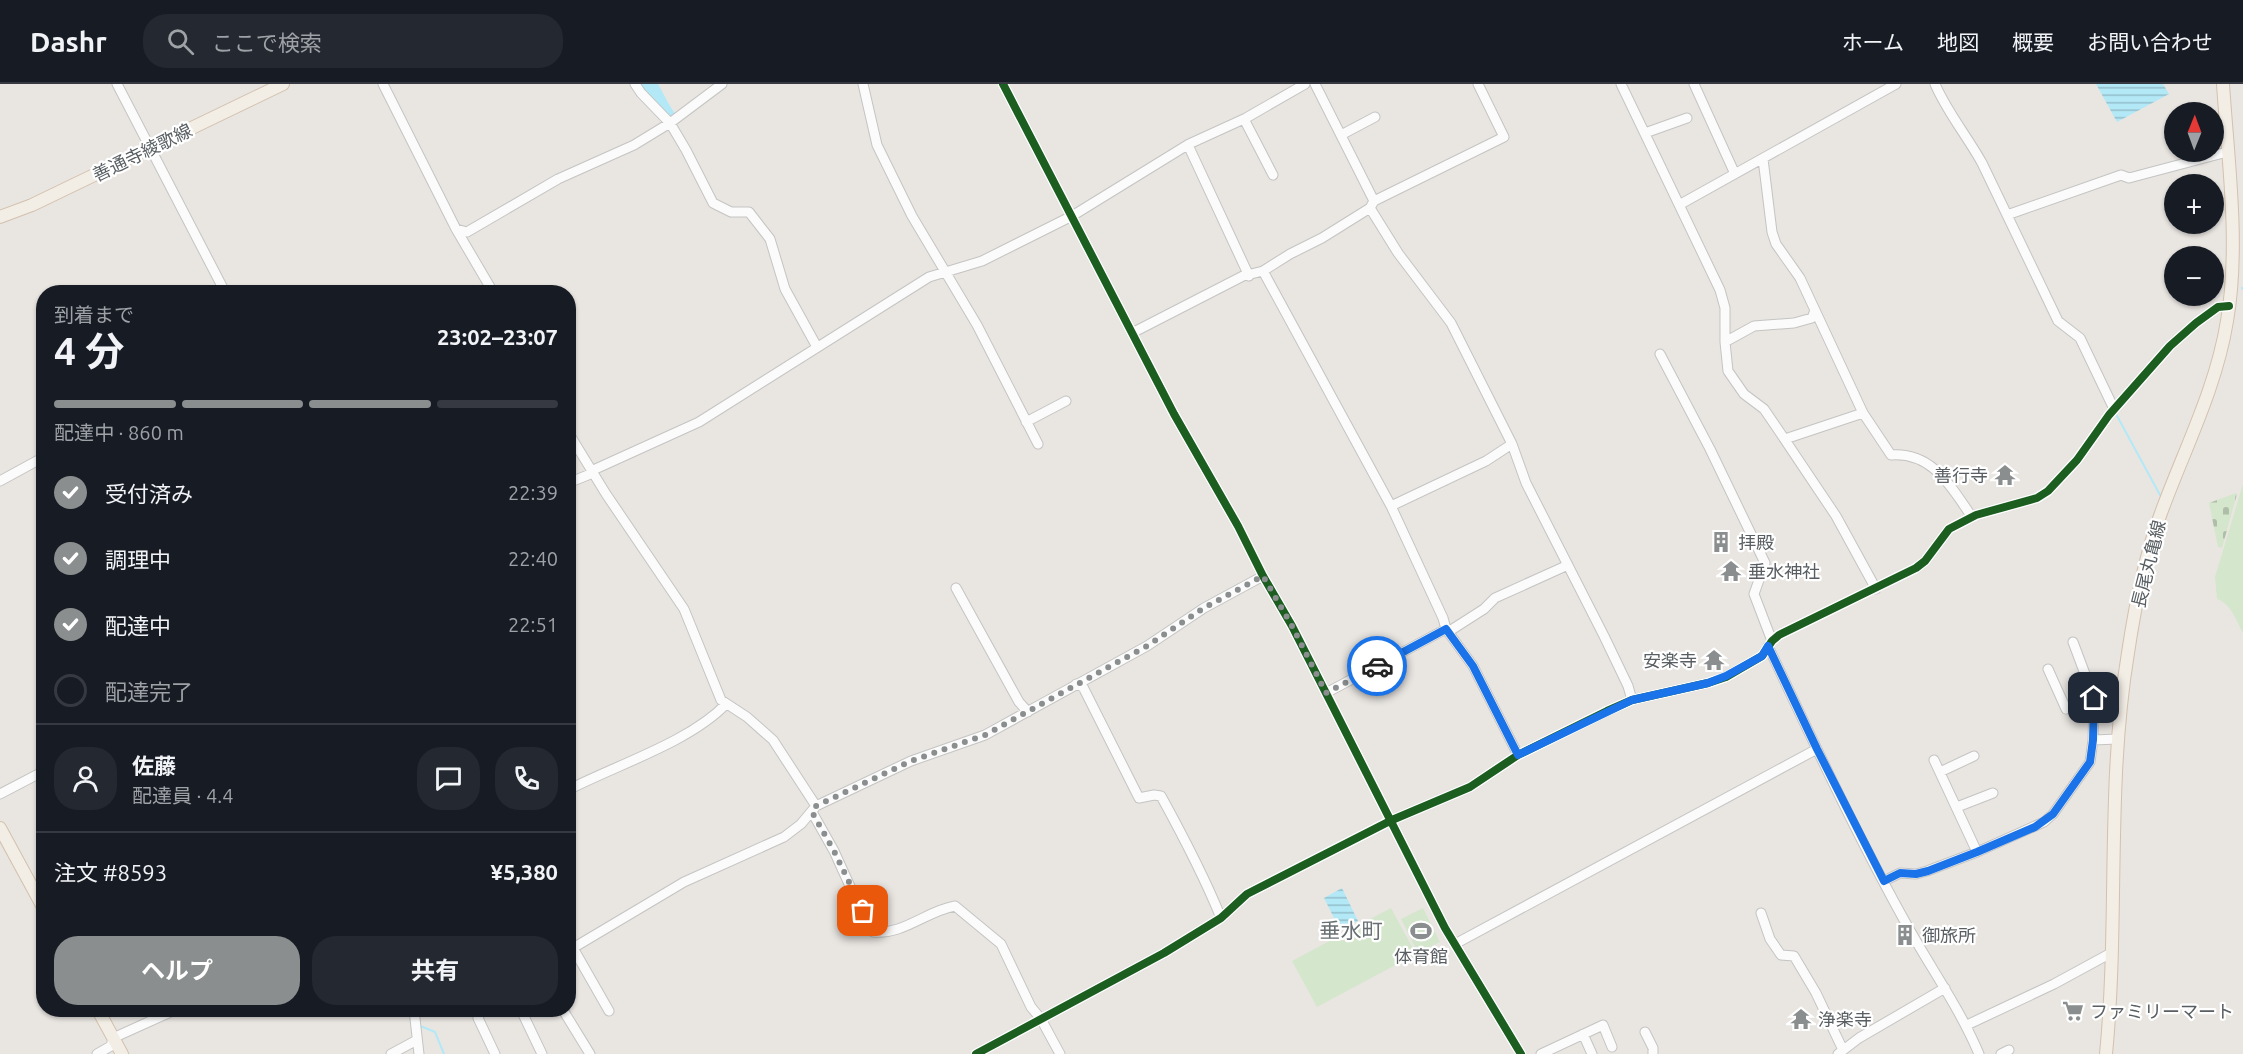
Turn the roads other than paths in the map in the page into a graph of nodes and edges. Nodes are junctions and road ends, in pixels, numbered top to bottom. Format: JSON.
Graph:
{"nodes":[{"id":1,"x":117,"y":84,"type":"edge"},
{"id":2,"x":283,"y":84,"type":"edge"},
{"id":3,"x":383,"y":84,"type":"edge"},
{"id":4,"x":635,"y":84,"type":"edge"},
{"id":5,"x":722,"y":84,"type":"edge"},
{"id":6,"x":863,"y":84,"type":"edge"},
{"id":7,"x":1003,"y":84,"type":"edge"},
{"id":8,"x":1305,"y":84,"type":"edge"},
{"id":9,"x":1315,"y":84,"type":"edge"},
{"id":10,"x":1478,"y":84,"type":"edge"},
{"id":11,"x":1621,"y":84,"type":"edge"},
{"id":12,"x":1696,"y":84,"type":"edge"},
{"id":13,"x":1896,"y":84,"type":"edge"},
{"id":14,"x":1935,"y":84,"type":"edge"},
{"id":15,"x":2223,"y":84,"type":"edge"},
{"id":16,"x":1375,"y":117,"type":"dead end"},
{"id":17,"x":1686,"y":118,"type":"dead end"},
{"id":18,"x":1244,"y":119,"type":"junction"},
{"id":19,"x":670,"y":123,"type":"junction"},
{"id":20,"x":1645,"y":133,"type":"junction"},
{"id":21,"x":1341,"y":135,"type":"junction"},
{"id":22,"x":1188,"y":145,"type":"junction"},
{"id":23,"x":152,"y":148,"type":"junction"},
{"id":24,"x":2227,"y":152,"type":"junction"},
{"id":25,"x":1763,"y":159,"type":"junction"},
{"id":26,"x":1735,"y":174,"type":"junction"},
{"id":27,"x":1273,"y":175,"type":"dead end"},
{"id":28,"x":1372,"y":204,"type":"junction"},
{"id":29,"x":1679,"y":205,"type":"junction"},
{"id":30,"x":2007,"y":215,"type":"junction"},
{"id":31,"x":1072,"y":216,"type":"junction"},
{"id":32,"x":0,"y":217,"type":"edge"},
{"id":33,"x":456,"y":229,"type":"junction"},
{"id":34,"x":945,"y":271,"type":"junction"},
{"id":35,"x":1263,"y":271,"type":"junction"},
{"id":36,"x":1249,"y":276,"type":"junction"},
{"id":37,"x":221,"y":285,"type":"edge"},
{"id":38,"x":489,"y":285,"type":"edge"},
{"id":39,"x":2229,"y":306,"type":"junction"},
{"id":40,"x":1815,"y":310,"type":"junction"},
{"id":41,"x":1132,"y":333,"type":"junction"},
{"id":42,"x":1725,"y":342,"type":"junction"},
{"id":43,"x":818,"y":347,"type":"junction"},
{"id":44,"x":1660,"y":354,"type":"dead end"},
{"id":45,"x":1066,"y":401,"type":"dead end"},
{"id":46,"x":2114,"y":409,"type":"junction"},
{"id":47,"x":1863,"y":412,"type":"junction"},
{"id":48,"x":1026,"y":422,"type":"junction"},
{"id":49,"x":1785,"y":439,"type":"junction"},
{"id":50,"x":1038,"y":444,"type":"dead end"},
{"id":51,"x":1512,"y":444,"type":"junction"},
{"id":52,"x":576,"y":445,"type":"edge"},
{"id":53,"x":36,"y":461,"type":"edge"},
{"id":54,"x":592,"y":472,"type":"junction"},
{"id":55,"x":576,"y":479,"type":"edge"},
{"id":56,"x":0,"y":481,"type":"edge"},
{"id":57,"x":1391,"y":506,"type":"junction"},
{"id":58,"x":1971,"y":518,"type":"junction"},
{"id":59,"x":1568,"y":565,"type":"junction"},
{"id":60,"x":1263,"y":576,"type":"junction"},
{"id":61,"x":956,"y":588,"type":"dead end"},
{"id":62,"x":1876,"y":589,"type":"junction"},
{"id":63,"x":1447,"y":631,"type":"junction"},
{"id":64,"x":2073,"y":642,"type":"dead end"},
{"id":65,"x":1770,"y":644,"type":"junction"},
{"id":66,"x":2048,"y":669,"type":"dead end"},
{"id":67,"x":1076,"y":684,"type":"junction"},
{"id":68,"x":1326,"y":693,"type":"junction"},
{"id":69,"x":2094,"y":698,"type":"junction"},
{"id":70,"x":1632,"y":700,"type":"junction"},
{"id":71,"x":726,"y":704,"type":"junction"},
{"id":72,"x":1028,"y":712,"type":"junction"},
{"id":73,"x":2118,"y":739,"type":"junction"},
{"id":74,"x":2093,"y":740,"type":"junction"},
{"id":75,"x":1817,"y":749,"type":"junction"},
{"id":76,"x":1518,"y":755,"type":"junction"},
{"id":77,"x":1974,"y":756,"type":"dead end"},
{"id":78,"x":1934,"y":760,"type":"dead end"},
{"id":79,"x":1940,"y":772,"type":"junction"},
{"id":80,"x":36,"y":775,"type":"edge"},
{"id":81,"x":576,"y":786,"type":"edge"},
{"id":82,"x":1993,"y":793,"type":"dead end"},
{"id":83,"x":0,"y":794,"type":"edge"},
{"id":84,"x":1957,"y":807,"type":"junction"},
{"id":85,"x":814,"y":809,"type":"junction"},
{"id":86,"x":1392,"y":820,"type":"junction"},
{"id":87,"x":0,"y":828,"type":"edge"},
{"id":88,"x":1977,"y":852,"type":"junction"},
{"id":89,"x":1884,"y":881,"type":"junction"},
{"id":90,"x":36,"y":894,"type":"edge"},
{"id":91,"x":1761,"y":913,"type":"dead end"},
{"id":92,"x":1221,"y":918,"type":"junction"},
{"id":93,"x":1455,"y":944,"type":"junction"},
{"id":94,"x":576,"y":947,"type":"edge"},
{"id":95,"x":2111,"y":953,"type":"junction"},
{"id":96,"x":576,"y":958,"type":"edge"},
{"id":97,"x":1945,"y":988,"type":"junction"},
{"id":98,"x":609,"y":1011,"type":"dead end"},
{"id":99,"x":102,"y":1017,"type":"edge"},
{"id":100,"x":160,"y":1017,"type":"edge"},
{"id":101,"x":416,"y":1017,"type":"edge"},
{"id":102,"x":478,"y":1017,"type":"edge"},
{"id":103,"x":524,"y":1017,"type":"edge"},
{"id":104,"x":567,"y":1017,"type":"edge"},
{"id":105,"x":1041,"y":1019,"type":"junction"},
{"id":106,"x":1967,"y":1024,"type":"junction"},
{"id":107,"x":1645,"y":1032,"type":"dead end"},
{"id":108,"x":1584,"y":1034,"type":"junction"},
{"id":109,"x":114,"y":1038,"type":"junction"},
{"id":110,"x":417,"y":1040,"type":"junction"},
{"id":111,"x":1612,"y":1047,"type":"dead end"},
{"id":112,"x":1840,"y":1052,"type":"edge"},
{"id":113,"x":98,"y":1054,"type":"edge"},
{"id":114,"x":123,"y":1054,"type":"edge"},
{"id":115,"x":391,"y":1054,"type":"edge"},
{"id":116,"x":419,"y":1054,"type":"edge"},
{"id":117,"x":495,"y":1054,"type":"edge"},
{"id":118,"x":543,"y":1054,"type":"edge"},
{"id":119,"x":589,"y":1054,"type":"edge"},
{"id":120,"x":976,"y":1054,"type":"edge"},
{"id":121,"x":1060,"y":1054,"type":"edge"},
{"id":122,"x":1521,"y":1054,"type":"edge"},
{"id":123,"x":1541,"y":1054,"type":"edge"},
{"id":124,"x":1592,"y":1054,"type":"edge"},
{"id":125,"x":1653,"y":1054,"type":"edge"},
{"id":126,"x":1979,"y":1054,"type":"edge"},
{"id":127,"x":2106,"y":1054,"type":"edge"}],
"edges":[{"from":1,"to":23,"type":"street"},
{"from":2,"to":23,"type":"main road","name":"善通寺綾歌線"},
{"from":3,"to":33,"type":"street"},
{"from":4,"to":19,"type":"street"},
{"from":5,"to":19,"type":"street"},
{"from":6,"to":34,"type":"street"},
{"from":7,"to":31,"type":"street"},
{"from":8,"to":18,"type":"street"},
{"from":9,"to":21,"type":"street"},
{"from":10,"to":28,"type":"street"},
{"from":11,"to":20,"type":"street"},
{"from":12,"to":26,"type":"street"},
{"from":13,"to":25,"type":"street"},
{"from":14,"to":30,"type":"street"},
{"from":15,"to":24,"type":"main road","name":"長尾丸亀線"},
{"from":16,"to":21,"type":"street"},
{"from":17,"to":20,"type":"street"},
{"from":18,"to":22,"type":"street"},
{"from":18,"to":27,"type":"street"},
{"from":19,"to":33,"type":"street"},
{"from":19,"to":43,"type":"street"},
{"from":20,"to":29,"type":"street"},
{"from":21,"to":28,"type":"street"},
{"from":22,"to":31,"type":"street"},
{"from":22,"to":36,"type":"street"},
{"from":23,"to":32,"type":"main road","name":"善通寺綾歌線"},
{"from":23,"to":37,"type":"street"},
{"from":24,"to":30,"type":"street"},
{"from":24,"to":39,"type":"main road","name":"長尾丸亀線"},
{"from":25,"to":26,"type":"street"},
{"from":25,"to":40,"type":"street"},
{"from":26,"to":29,"type":"street"},
{"from":28,"to":35,"type":"street"},
{"from":28,"to":51,"type":"street"},
{"from":29,"to":42,"type":"street"},
{"from":30,"to":46,"type":"street"},
{"from":31,"to":34,"type":"street"},
{"from":31,"to":41,"type":"street"},
{"from":33,"to":38,"type":"street"},
{"from":34,"to":43,"type":"street"},
{"from":34,"to":48,"type":"street"},
{"from":35,"to":36,"type":"street"},
{"from":35,"to":57,"type":"street"},
{"from":36,"to":41,"type":"street"},
{"from":39,"to":46,"type":"street"},
{"from":39,"to":73,"type":"main road","name":"長尾丸亀線"},
{"from":40,"to":42,"type":"street"},
{"from":40,"to":47,"type":"street"},
{"from":41,"to":60,"type":"street"},
{"from":42,"to":49,"type":"street"},
{"from":43,"to":54,"type":"street"},
{"from":44,"to":65,"type":"street"},
{"from":45,"to":48,"type":"street"},
{"from":46,"to":58,"type":"street"},
{"from":47,"to":49,"type":"street"},
{"from":47,"to":58,"type":"street"},
{"from":48,"to":50,"type":"street"},
{"from":49,"to":62,"type":"street"},
{"from":51,"to":57,"type":"street"},
{"from":51,"to":59,"type":"street"},
{"from":52,"to":54,"type":"street"},
{"from":53,"to":56,"type":"street"},
{"from":54,"to":55,"type":"street"},
{"from":54,"to":71,"type":"street"},
{"from":57,"to":63,"type":"street"},
{"from":58,"to":62,"type":"street"},
{"from":59,"to":63,"type":"street"},
{"from":59,"to":70,"type":"street"},
{"from":60,"to":67,"type":"street"},
{"from":60,"to":68,"type":"street"},
{"from":61,"to":72,"type":"street"},
{"from":62,"to":65,"type":"street"},
{"from":63,"to":68,"type":"street"},
{"from":63,"to":76,"type":"street"},
{"from":64,"to":69,"type":"street"},
{"from":65,"to":70,"type":"street"},
{"from":65,"to":75,"type":"street"},
{"from":66,"to":69,"type":"street"},
{"from":67,"to":72,"type":"street"},
{"from":67,"to":92,"type":"street"},
{"from":68,"to":86,"type":"street"},
{"from":69,"to":74,"type":"street"},
{"from":70,"to":76,"type":"street"},
{"from":71,"to":81,"type":"street"},
{"from":71,"to":85,"type":"street"},
{"from":72,"to":85,"type":"street"},
{"from":73,"to":74,"type":"street"},
{"from":73,"to":95,"type":"main road","name":"長尾丸亀線"},
{"from":74,"to":88,"type":"street"},
{"from":75,"to":89,"type":"street"},
{"from":75,"to":93,"type":"street"},
{"from":76,"to":86,"type":"street"},
{"from":77,"to":79,"type":"street"},
{"from":78,"to":79,"type":"street"},
{"from":79,"to":84,"type":"street"},
{"from":80,"to":83,"type":"street"},
{"from":82,"to":84,"type":"street"},
{"from":84,"to":88,"type":"street"},
{"from":85,"to":94,"type":"street"},
{"from":85,"to":105,"type":"street"},
{"from":86,"to":92,"type":"street"},
{"from":86,"to":93,"type":"street"},
{"from":87,"to":90,"type":"main road"},
{"from":88,"to":89,"type":"street"},
{"from":89,"to":97,"type":"street"},
{"from":91,"to":112,"type":"street"},
{"from":92,"to":105,"type":"street"},
{"from":93,"to":122,"type":"street"},
{"from":95,"to":106,"type":"street"},
{"from":95,"to":127,"type":"main road","name":"長尾丸亀線"},
{"from":96,"to":98,"type":"street"},
{"from":97,"to":106,"type":"street"},
{"from":97,"to":112,"type":"street"},
{"from":99,"to":109,"type":"main road"},
{"from":100,"to":109,"type":"street"},
{"from":101,"to":110,"type":"street"},
{"from":102,"to":117,"type":"street"},
{"from":103,"to":118,"type":"street"},
{"from":104,"to":119,"type":"street"},
{"from":105,"to":120,"type":"street"},
{"from":105,"to":121,"type":"street"},
{"from":106,"to":126,"type":"street"},
{"from":107,"to":125,"type":"street"},
{"from":108,"to":111,"type":"street"},
{"from":108,"to":123,"type":"street"},
{"from":108,"to":124,"type":"street"},
{"from":109,"to":113,"type":"street"},
{"from":109,"to":114,"type":"main road"},
{"from":110,"to":115,"type":"street"},
{"from":110,"to":116,"type":"street"}]}
